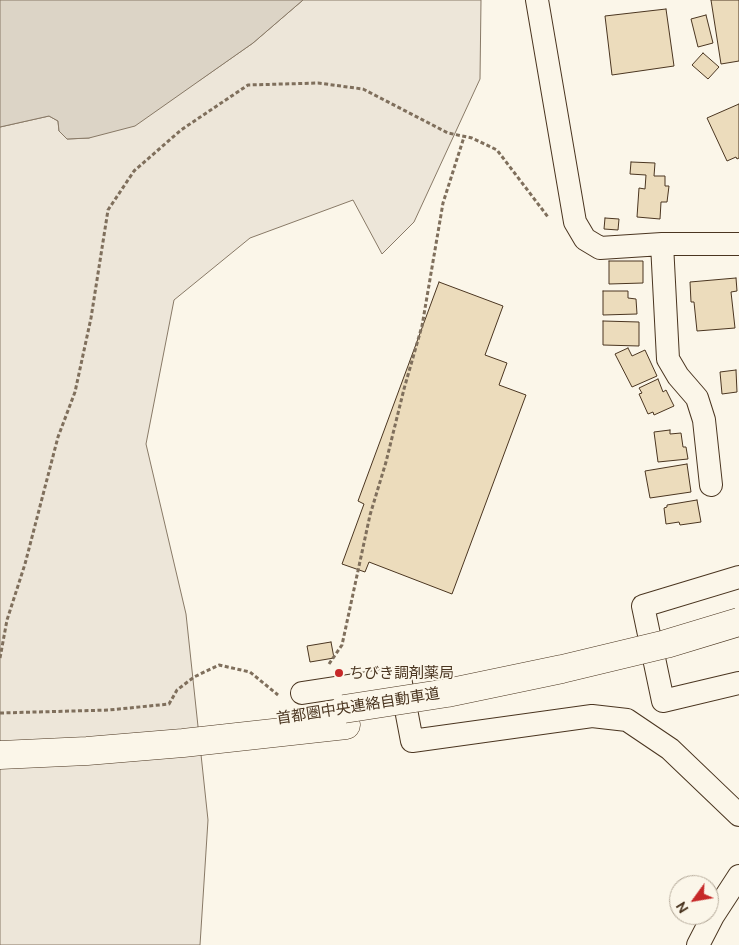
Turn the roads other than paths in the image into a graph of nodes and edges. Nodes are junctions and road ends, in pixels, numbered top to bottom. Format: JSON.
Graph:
{"nodes":[{"id":1,"x":537,"y":0,"type":"edge"},
{"id":2,"x":662,"y":244,"type":"junction"},
{"id":3,"x":739,"y":244,"type":"edge"},
{"id":4,"x":711,"y":485,"type":"dead end"},
{"id":5,"x":739,"y":577,"type":"edge"},
{"id":6,"x":739,"y":622,"type":"edge"},
{"id":7,"x":739,"y":642,"type":"edge"},
{"id":8,"x":739,"y":683,"type":"edge"},
{"id":9,"x":302,"y":693,"type":"road end"},
{"id":10,"x":0,"y":737,"type":"edge"},
{"id":11,"x":0,"y":754,"type":"edge"},
{"id":12,"x":739,"y":815,"type":"edge"},
{"id":13,"x":739,"y":876,"type":"edge"},
{"id":14,"x":698,"y":945,"type":"edge"}],
"edges":[{"from":1,"to":2,"type":"street"},
{"from":2,"to":3,"type":"street"},
{"from":2,"to":4,"type":"street"},
{"from":5,"to":8,"type":"street"},
{"from":6,"to":10,"type":"highway","name":"首都圏中央連絡自動車道","bridge":true},
{"from":7,"to":11,"type":"highway","name":"首都圏中央連絡自動車道"},
{"from":9,"to":12,"type":"street"},
{"from":13,"to":14,"type":"street"}]}
